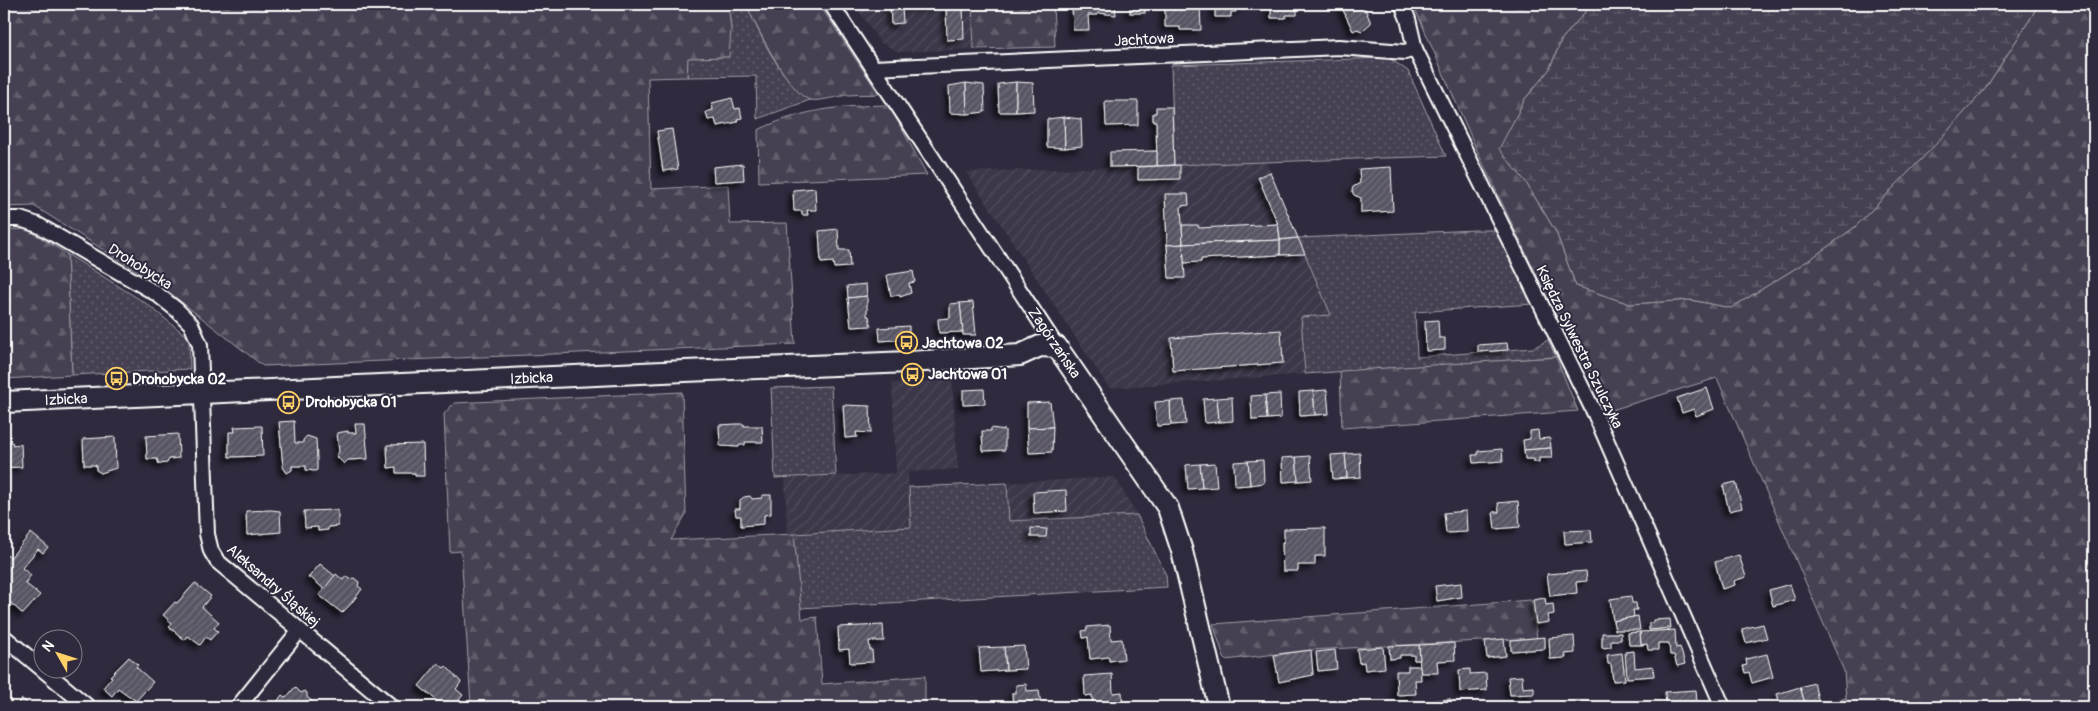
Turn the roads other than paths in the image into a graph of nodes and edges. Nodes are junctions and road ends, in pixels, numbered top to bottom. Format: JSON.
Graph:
{"nodes":[{"id":1,"x":831,"y":4,"type":"edge"},
{"id":2,"x":1402,"y":4,"type":"edge"},
{"id":3,"x":1415,"y":49,"type":"junction"},
{"id":4,"x":873,"y":68,"type":"junction"},
{"id":5,"x":4,"y":219,"type":"edge"},
{"id":6,"x":1057,"y":347,"type":"junction"},
{"id":7,"x":203,"y":393,"type":"junction"},
{"id":8,"x":4,"y":402,"type":"edge"},
{"id":9,"x":299,"y":632,"type":"junction"},
{"id":10,"x":4,"y":636,"type":"edge"},
{"id":11,"x":88,"y":707,"type":"edge"},
{"id":12,"x":238,"y":707,"type":"edge"},
{"id":13,"x":392,"y":707,"type":"edge"},
{"id":14,"x":1219,"y":707,"type":"edge"},
{"id":15,"x":1724,"y":707,"type":"edge"}],
"edges":[{"from":1,"to":4,"type":"street","name":"Zagórzańska"},
{"from":2,"to":3,"type":"street","name":"Księdza Sylwestra Szulczyka"},
{"from":3,"to":4,"type":"street","name":"Jachtowa"},
{"from":3,"to":15,"type":"street","name":"Księdza Sylwestra Szulczyka"},
{"from":4,"to":6,"type":"street","name":"Zagórzańska"},
{"from":5,"to":7,"type":"street","name":"Drohobycka"},
{"from":6,"to":7,"type":"street","name":"Izbicka"},
{"from":6,"to":14,"type":"street","name":"Zagórzańska"},
{"from":7,"to":8,"type":"street","name":"Izbicka"},
{"from":7,"to":9,"type":"street","name":"Aleksandry Śląskiej"},
{"from":9,"to":12,"type":"street"},
{"from":9,"to":13,"type":"street","name":"Aleksandry Śląskiej"},
{"from":10,"to":11,"type":"street"}]}
